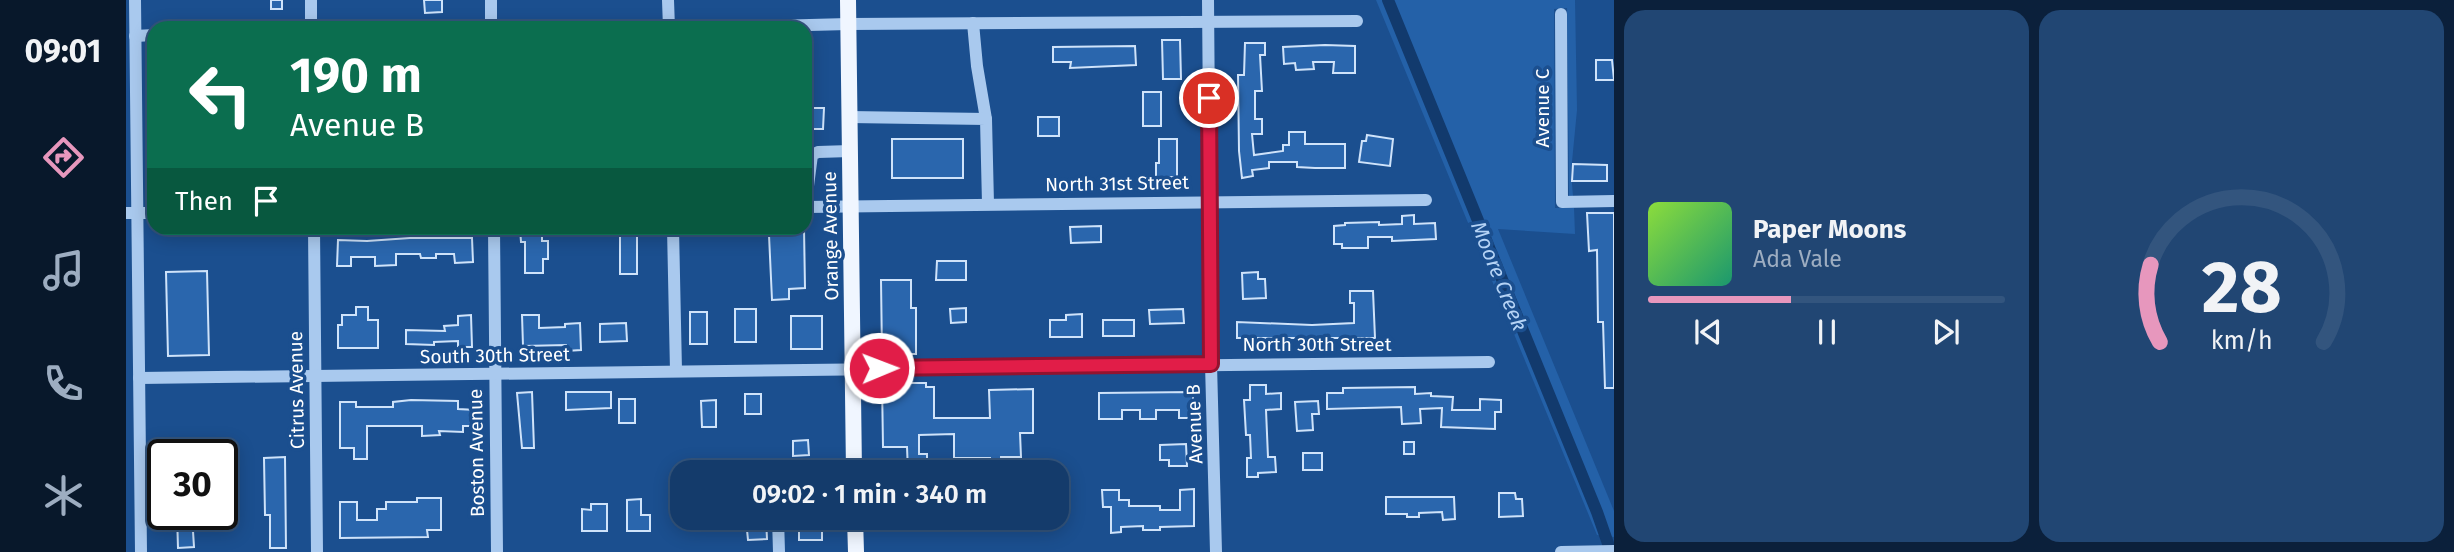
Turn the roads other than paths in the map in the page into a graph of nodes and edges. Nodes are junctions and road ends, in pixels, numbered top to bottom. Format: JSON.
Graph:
{"nodes":[{"id":1,"x":135,"y":0,"type":"edge"},
{"id":2,"x":311,"y":0,"type":"edge"},
{"id":3,"x":491,"y":0,"type":"edge"},
{"id":4,"x":668,"y":0,"type":"edge"},
{"id":5,"x":848,"y":0,"type":"edge"},
{"id":6,"x":1208,"y":0,"type":"edge"},
{"id":7,"x":1561,"y":14,"type":"dead end"},
{"id":8,"x":311,"y":21,"type":"edge"},
{"id":9,"x":491,"y":21,"type":"edge"},
{"id":10,"x":669,"y":21,"type":"edge"},
{"id":11,"x":1357,"y":21,"type":"dead end"},
{"id":12,"x":1208,"y":22,"type":"junction"},
{"id":13,"x":973,"y":23,"type":"junction"},
{"id":14,"x":848,"y":24,"type":"junction"},
{"id":15,"x":812,"y":25,"type":"edge"},
{"id":16,"x":135,"y":36,"type":"junction"},
{"id":17,"x":147,"y":36,"type":"edge"},
{"id":18,"x":131,"y":52,"type":"edge"},
{"id":19,"x":849,"y":117,"type":"junction"},
{"id":20,"x":986,"y":119,"type":"junction"},
{"id":21,"x":850,"y":151,"type":"junction"},
{"id":22,"x":812,"y":160,"type":"edge"},
{"id":23,"x":1426,"y":200,"type":"dead end"},
{"id":24,"x":1210,"y":201,"type":"junction"},
{"id":25,"x":1614,"y":201,"type":"edge"},
{"id":26,"x":988,"y":204,"type":"junction"},
{"id":27,"x":850,"y":206,"type":"junction"},
{"id":28,"x":812,"y":207,"type":"edge"},
{"id":29,"x":132,"y":213,"type":"edge"},
{"id":30,"x":314,"y":235,"type":"edge"},
{"id":31,"x":494,"y":235,"type":"edge"},
{"id":32,"x":673,"y":235,"type":"edge"},
{"id":33,"x":1489,"y":362,"type":"dead end"},
{"id":34,"x":1211,"y":364,"type":"junction"},
{"id":35,"x":852,"y":369,"type":"junction"},
{"id":36,"x":676,"y":371,"type":"junction"},
{"id":37,"x":495,"y":374,"type":"junction"},
{"id":38,"x":315,"y":376,"type":"junction"},
{"id":39,"x":139,"y":377,"type":"junction"},
{"id":40,"x":853,"y":460,"type":"edge"},
{"id":41,"x":778,"y":530,"type":"edge"},
{"id":42,"x":855,"y":530,"type":"edge"},
{"id":43,"x":1614,"y":551,"type":"edge"},
{"id":44,"x":141,"y":552,"type":"edge"},
{"id":45,"x":317,"y":552,"type":"edge"},
{"id":46,"x":497,"y":552,"type":"edge"},
{"id":47,"x":779,"y":552,"type":"edge"},
{"id":48,"x":856,"y":552,"type":"edge"},
{"id":49,"x":1216,"y":552,"type":"edge"},
{"id":50,"x":1561,"y":552,"type":"edge"}],
"edges":[{"from":1,"to":16,"type":"street"},
{"from":2,"to":8,"type":"street"},
{"from":3,"to":9,"type":"street"},
{"from":4,"to":10,"type":"street"},
{"from":5,"to":14,"type":"main road","name":"Orange Avenue"},
{"from":6,"to":12,"type":"street","name":"Avenue B"},
{"from":7,"to":25,"type":"street","name":"Avenue C"},
{"from":11,"to":12,"type":"street"},
{"from":12,"to":13,"type":"street"},
{"from":12,"to":24,"type":"street","name":"Avenue B"},
{"from":13,"to":14,"type":"street"},
{"from":13,"to":20,"type":"street"},
{"from":14,"to":15,"type":"street"},
{"from":14,"to":19,"type":"main road","name":"Orange Avenue"},
{"from":16,"to":17,"type":"street"},
{"from":16,"to":18,"type":"street"},
{"from":18,"to":29,"type":"street"},
{"from":19,"to":20,"type":"street"},
{"from":19,"to":21,"type":"main road","name":"Orange Avenue"},
{"from":20,"to":26,"type":"street"},
{"from":21,"to":22,"type":"street"},
{"from":21,"to":27,"type":"main road","name":"Orange Avenue"},
{"from":23,"to":24,"type":"street","name":"North 31st Street"},
{"from":24,"to":26,"type":"street","name":"North 31st Street"},
{"from":24,"to":34,"type":"street","name":"Avenue B"},
{"from":26,"to":27,"type":"street","name":"North 31st Street"},
{"from":27,"to":28,"type":"street","name":"North 31st Street"},
{"from":27,"to":35,"type":"main road","name":"Orange Avenue"},
{"from":29,"to":39,"type":"street"},
{"from":30,"to":38,"type":"street","name":"Citrus Avenue"},
{"from":31,"to":37,"type":"street","name":"Boston Avenue"},
{"from":32,"to":36,"type":"street"},
{"from":33,"to":34,"type":"street","name":"North 30th Street"},
{"from":34,"to":35,"type":"street","name":"North 30th Street"},
{"from":34,"to":49,"type":"street","name":"Avenue B"},
{"from":35,"to":36,"type":"street","name":"South 30th Street"},
{"from":35,"to":40,"type":"main road","name":"Orange Avenue"},
{"from":36,"to":37,"type":"street","name":"South 30th Street"},
{"from":37,"to":38,"type":"street","name":"South 30th Street"},
{"from":37,"to":46,"type":"street","name":"Boston Avenue"},
{"from":38,"to":39,"type":"street","name":"South 30th Street"},
{"from":38,"to":45,"type":"street","name":"Citrus Avenue"},
{"from":39,"to":44,"type":"street"},
{"from":41,"to":47,"type":"street"},
{"from":42,"to":48,"type":"main road"},
{"from":43,"to":50,"type":"street"}]}
